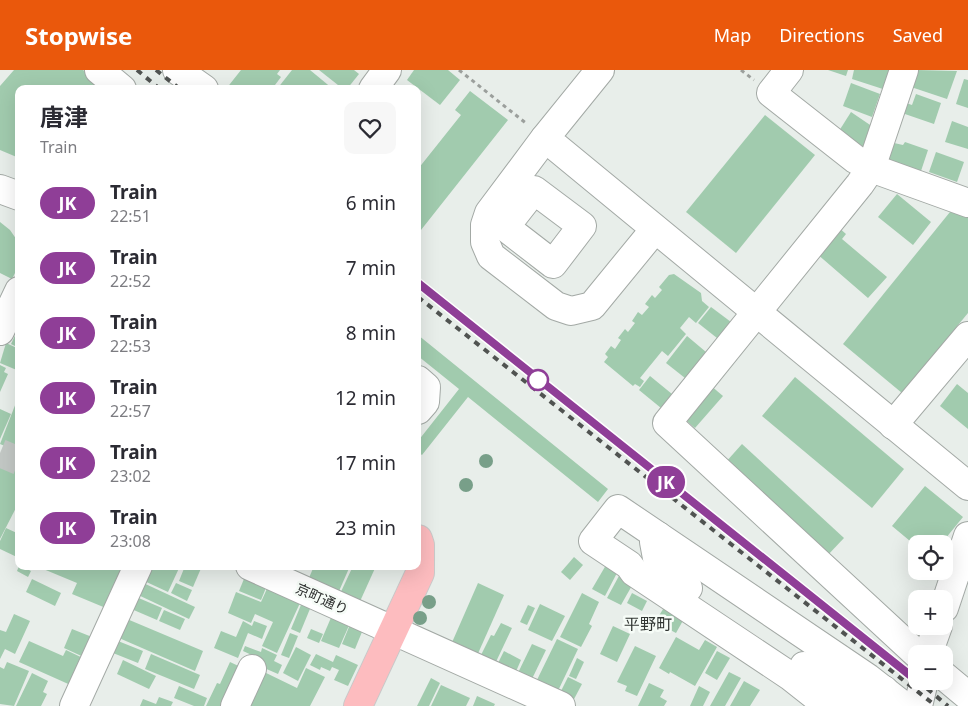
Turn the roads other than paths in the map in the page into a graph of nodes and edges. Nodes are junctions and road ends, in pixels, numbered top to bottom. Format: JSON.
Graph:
{"nodes":[{"id":1,"x":99,"y":70,"type":"edge"},
{"id":2,"x":178,"y":70,"type":"edge"},
{"id":3,"x":387,"y":70,"type":"edge"},
{"id":4,"x":600,"y":70,"type":"edge"},
{"id":5,"x":789,"y":70,"type":"edge"},
{"id":6,"x":904,"y":70,"type":"edge"},
{"id":7,"x":117,"y":85,"type":"edge"},
{"id":8,"x":199,"y":85,"type":"edge"},
{"id":9,"x":376,"y":85,"type":"edge"},
{"id":10,"x":545,"y":138,"type":"junction"},
{"id":11,"x":871,"y":168,"type":"junction"},
{"id":12,"x":0,"y":189,"type":"edge"},
{"id":13,"x":15,"y":195,"type":"edge"},
{"id":14,"x":967,"y":201,"type":"edge"},
{"id":15,"x":655,"y":229,"type":"junction"},
{"id":16,"x":756,"y":312,"type":"junction"},
{"id":17,"x":968,"y":336,"type":"edge"},
{"id":18,"x":421,"y":383,"type":"edge"},
{"id":19,"x":421,"y":407,"type":"edge"},
{"id":20,"x":893,"y":424,"type":"junction"},
{"id":21,"x":968,"y":486,"type":"edge"},
{"id":22,"x":968,"y":536,"type":"edge"},
{"id":23,"x":136,"y":570,"type":"edge"},
{"id":24,"x":259,"y":570,"type":"edge"},
{"id":25,"x":420,"y":570,"type":"edge"},
{"id":26,"x":950,"y":590,"type":"edge"},
{"id":27,"x":394,"y":631,"type":"junction"},
{"id":28,"x":908,"y":646,"type":"edge"},
{"id":29,"x":252,"y":669,"type":"dead end"},
{"id":30,"x":953,"y":684,"type":"edge"},
{"id":31,"x":922,"y":690,"type":"edge"},
{"id":32,"x":968,"y":696,"type":"edge"},
{"id":33,"x":894,"y":698,"type":"edge"},
{"id":34,"x":74,"y":706,"type":"edge"},
{"id":35,"x":235,"y":706,"type":"edge"},
{"id":36,"x":358,"y":706,"type":"edge"},
{"id":37,"x":561,"y":706,"type":"edge"},
{"id":38,"x":828,"y":706,"type":"edge"},
{"id":39,"x":918,"y":706,"type":"edge"}],
"edges":[{"from":1,"to":7,"type":"street"},
{"from":2,"to":8,"type":"street"},
{"from":3,"to":9,"type":"street"},
{"from":4,"to":10,"type":"street"},
{"from":5,"to":11,"type":"street"},
{"from":6,"to":11,"type":"street"},
{"from":10,"to":15,"type":"street"},
{"from":10,"to":15,"type":"street"},
{"from":11,"to":14,"type":"street"},
{"from":11,"to":16,"type":"street"},
{"from":12,"to":13,"type":"street"},
{"from":15,"to":16,"type":"street"},
{"from":16,"to":20,"type":"street"},
{"from":16,"to":28,"type":"street"},
{"from":17,"to":20,"type":"street"},
{"from":18,"to":19,"type":"street"},
{"from":20,"to":21,"type":"street"},
{"from":22,"to":26,"type":"street"},
{"from":23,"to":34,"type":"street"},
{"from":24,"to":27,"type":"street","name":"京町通り"},
{"from":25,"to":27,"type":"main road"},
{"from":27,"to":36,"type":"main road"},
{"from":27,"to":37,"type":"street","name":"京町通り"},
{"from":29,"to":35,"type":"street"},
{"from":30,"to":32,"type":"street"},
{"from":31,"to":39,"type":"street"},
{"from":33,"to":38,"type":"street"}]}
